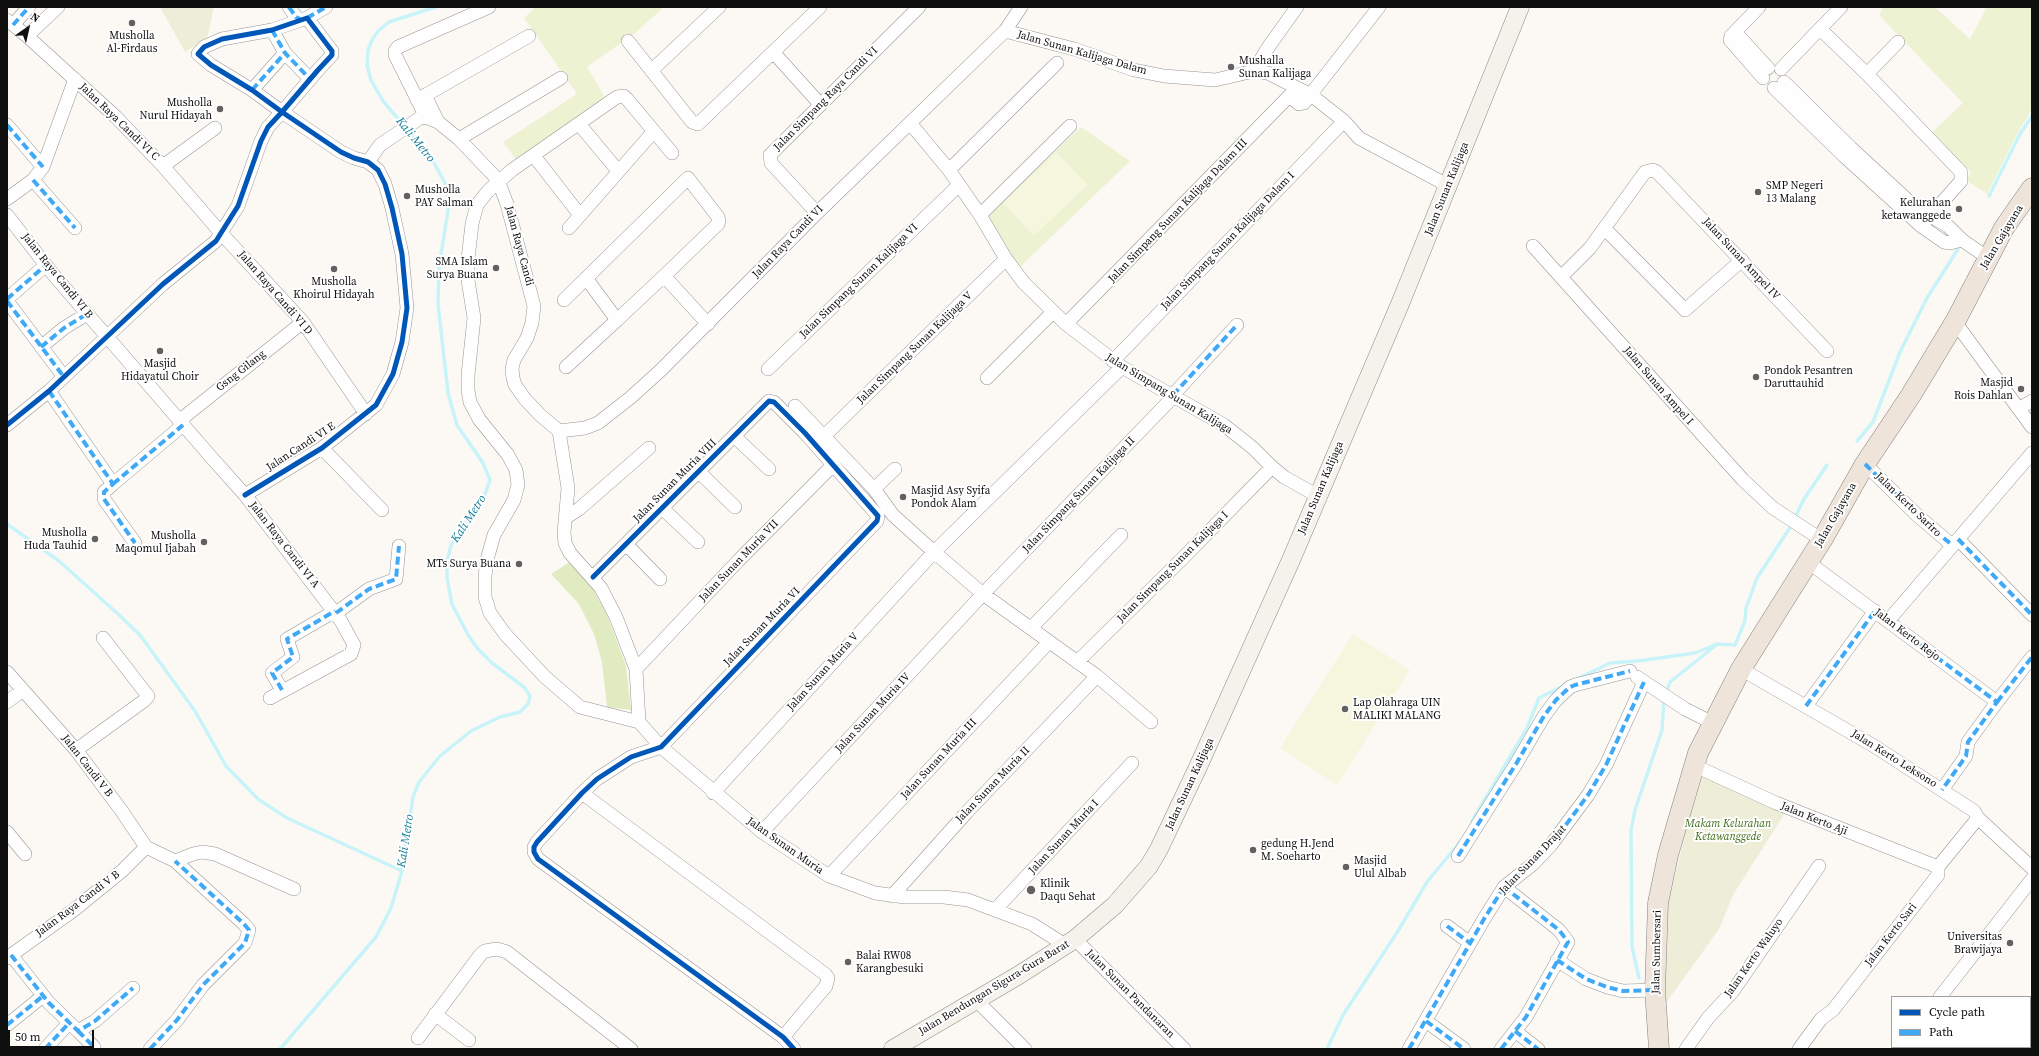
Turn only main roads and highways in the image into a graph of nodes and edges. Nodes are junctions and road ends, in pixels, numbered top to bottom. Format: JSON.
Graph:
{"nodes":[{"id":1,"x":1520,"y":7,"type":"edge"},
{"id":2,"x":2032,"y":189,"type":"edge"},
{"id":3,"x":1668,"y":855,"type":"joint"},
{"id":4,"x":1070,"y":942,"type":"joint"},
{"id":5,"x":894,"y":1049,"type":"edge"},
{"id":6,"x":1659,"y":1049,"type":"edge"}],
"edges":[{"from":1,"to":4,"type":"main road","name":"Jalan Sunan Kalijaga"},
{"from":2,"to":3,"type":"main road","name":"Jalan Gajayana"},
{"from":3,"to":6,"type":"main road","name":"Jalan Sumbersari"},
{"from":4,"to":5,"type":"main road","name":"Jalan Bendungan Sigura-Gura Barat"}]}
